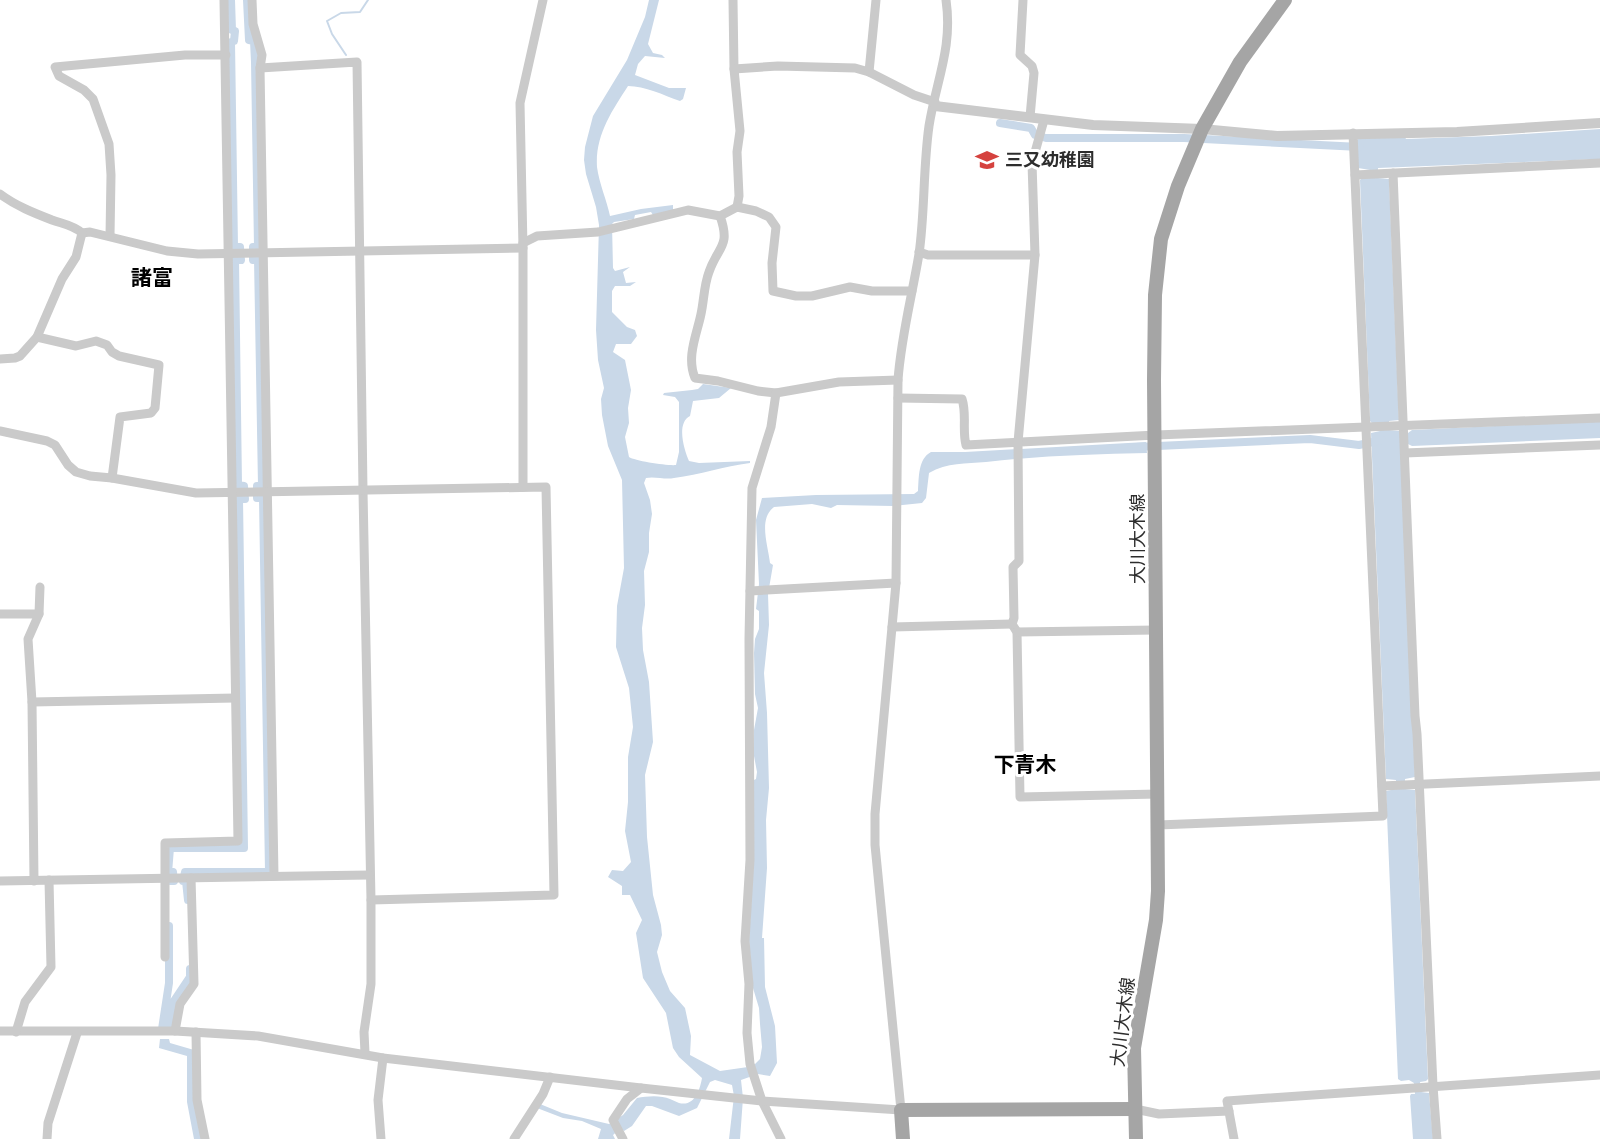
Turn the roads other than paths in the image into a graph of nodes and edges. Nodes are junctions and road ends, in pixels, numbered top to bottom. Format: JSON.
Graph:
{"nodes":[{"id":1,"x":225,"y":0,"type":"edge"},
{"id":2,"x":252,"y":0,"type":"edge"},
{"id":3,"x":543,"y":0,"type":"edge"},
{"id":4,"x":733,"y":0,"type":"edge"},
{"id":5,"x":876,"y":0,"type":"edge"},
{"id":6,"x":945,"y":0,"type":"edge"},
{"id":7,"x":1023,"y":0,"type":"edge"},
{"id":8,"x":1285,"y":0,"type":"edge"},
{"id":9,"x":226,"y":55,"type":"junction"},
{"id":10,"x":260,"y":68,"type":"junction"},
{"id":11,"x":734,"y":69,"type":"junction"},
{"id":12,"x":869,"y":72,"type":"junction"},
{"id":13,"x":935,"y":104,"type":"junction"},
{"id":14,"x":1030,"y":117,"type":"junction"},
{"id":15,"x":1044,"y":120,"type":"junction"},
{"id":16,"x":1600,"y":123,"type":"edge"},
{"id":17,"x":1202,"y":131,"type":"junction"},
{"id":18,"x":1353,"y":135,"type":"junction"},
{"id":19,"x":1600,"y":163,"type":"edge"},
{"id":20,"x":1391,"y":173,"type":"junction"},
{"id":21,"x":1357,"y":175,"type":"junction"},
{"id":22,"x":0,"y":194,"type":"edge"},
{"id":23,"x":737,"y":207,"type":"junction"},
{"id":24,"x":720,"y":216,"type":"junction"},
{"id":25,"x":82,"y":233,"type":"junction"},
{"id":26,"x":110,"y":236,"type":"junction"},
{"id":27,"x":523,"y":245,"type":"junction"},
{"id":28,"x":359,"y":252,"type":"junction"},
{"id":29,"x":919,"y":252,"type":"junction"},
{"id":30,"x":262,"y":253,"type":"junction"},
{"id":31,"x":231,"y":254,"type":"junction"},
{"id":32,"x":1035,"y":255,"type":"junction"},
{"id":33,"x":912,"y":291,"type":"junction"},
{"id":34,"x":37,"y":337,"type":"junction"},
{"id":35,"x":0,"y":359,"type":"edge"},
{"id":36,"x":898,"y":380,"type":"junction"},
{"id":37,"x":776,"y":393,"type":"junction"},
{"id":38,"x":898,"y":398,"type":"junction"},
{"id":39,"x":1600,"y":418,"type":"edge"},
{"id":40,"x":1402,"y":426,"type":"junction"},
{"id":41,"x":1367,"y":428,"type":"junction"},
{"id":42,"x":0,"y":431,"type":"edge"},
{"id":43,"x":1156,"y":435,"type":"junction"},
{"id":44,"x":1018,"y":443,"type":"junction"},
{"id":45,"x":1600,"y":445,"type":"edge"},
{"id":46,"x":1405,"y":450,"type":"junction"},
{"id":47,"x":112,"y":478,"type":"junction"},
{"id":48,"x":524,"y":487,"type":"junction"},
{"id":49,"x":363,"y":491,"type":"junction"},
{"id":50,"x":232,"y":492,"type":"junction"},
{"id":51,"x":263,"y":492,"type":"junction"},
{"id":52,"x":896,"y":583,"type":"junction"},
{"id":53,"x":40,"y":587,"type":"dead end"},
{"id":54,"x":752,"y":590,"type":"junction"},
{"id":55,"x":0,"y":614,"type":"edge"},
{"id":56,"x":39,"y":614,"type":"junction"},
{"id":57,"x":892,"y":627,"type":"junction"},
{"id":58,"x":1014,"y":628,"type":"junction"},
{"id":59,"x":1156,"y":630,"type":"junction"},
{"id":60,"x":235,"y":698,"type":"junction"},
{"id":61,"x":32,"y":702,"type":"junction"},
{"id":62,"x":1600,"y":776,"type":"edge"},
{"id":63,"x":1417,"y":784,"type":"junction"},
{"id":64,"x":1382,"y":786,"type":"junction"},
{"id":65,"x":1158,"y":794,"type":"junction"},
{"id":66,"x":1158,"y":825,"type":"junction"},
{"id":67,"x":369,"y":875,"type":"junction"},
{"id":68,"x":167,"y":876,"type":"junction"},
{"id":69,"x":274,"y":876,"type":"junction"},
{"id":70,"x":189,"y":878,"type":"junction"},
{"id":71,"x":49,"y":880,"type":"junction"},
{"id":72,"x":0,"y":881,"type":"edge"},
{"id":73,"x":34,"y":881,"type":"junction"},
{"id":74,"x":371,"y":900,"type":"junction"},
{"id":75,"x":165,"y":957,"type":"dead end"},
{"id":76,"x":0,"y":1031,"type":"edge"},
{"id":77,"x":175,"y":1031,"type":"junction"},
{"id":78,"x":16,"y":1032,"type":"junction"},
{"id":79,"x":196,"y":1032,"type":"junction"},
{"id":80,"x":77,"y":1033,"type":"junction"},
{"id":81,"x":365,"y":1053,"type":"junction"},
{"id":82,"x":383,"y":1058,"type":"junction"},
{"id":83,"x":1600,"y":1075,"type":"edge"},
{"id":84,"x":550,"y":1077,"type":"junction"},
{"id":85,"x":1430,"y":1086,"type":"junction"},
{"id":86,"x":641,"y":1088,"type":"junction"},
{"id":87,"x":762,"y":1101,"type":"junction"},
{"id":88,"x":1135,"y":1108,"type":"junction"},
{"id":89,"x":901,"y":1110,"type":"junction"},
{"id":90,"x":1229,"y":1111,"type":"junction"},
{"id":91,"x":621,"y":1135,"type":"edge"},
{"id":92,"x":47,"y":1139,"type":"edge"},
{"id":93,"x":205,"y":1139,"type":"edge"},
{"id":94,"x":381,"y":1139,"type":"edge"},
{"id":95,"x":514,"y":1139,"type":"edge"},
{"id":96,"x":781,"y":1139,"type":"edge"},
{"id":97,"x":903,"y":1139,"type":"edge"},
{"id":98,"x":1136,"y":1139,"type":"edge"},
{"id":99,"x":1234,"y":1139,"type":"edge"},
{"id":100,"x":1437,"y":1139,"type":"edge"}],
"edges":[{"from":1,"to":9,"type":"street"},
{"from":2,"to":10,"type":"street"},
{"from":3,"to":27,"type":"street"},
{"from":4,"to":11,"type":"street"},
{"from":5,"to":12,"type":"street"},
{"from":6,"to":13,"type":"street"},
{"from":7,"to":14,"type":"street"},
{"from":8,"to":17,"type":"main road","name":"大川大木線"},
{"from":9,"to":26,"type":"street"},
{"from":9,"to":31,"type":"street"},
{"from":10,"to":28,"type":"street"},
{"from":10,"to":30,"type":"street"},
{"from":11,"to":12,"type":"street"},
{"from":11,"to":23,"type":"street"},
{"from":12,"to":13,"type":"street"},
{"from":13,"to":14,"type":"street"},
{"from":13,"to":29,"type":"street"},
{"from":14,"to":15,"type":"street"},
{"from":15,"to":17,"type":"street"},
{"from":15,"to":32,"type":"street"},
{"from":16,"to":18,"type":"street"},
{"from":17,"to":18,"type":"street"},
{"from":17,"to":43,"type":"main road","name":"大川大木線"},
{"from":18,"to":21,"type":"street"},
{"from":19,"to":20,"type":"street"},
{"from":20,"to":21,"type":"street"},
{"from":20,"to":40,"type":"street"},
{"from":21,"to":41,"type":"street"},
{"from":22,"to":25,"type":"street"},
{"from":23,"to":24,"type":"street"},
{"from":23,"to":33,"type":"street"},
{"from":24,"to":27,"type":"street"},
{"from":24,"to":37,"type":"street"},
{"from":25,"to":26,"type":"street"},
{"from":25,"to":34,"type":"street"},
{"from":26,"to":31,"type":"street"},
{"from":27,"to":28,"type":"street"},
{"from":27,"to":48,"type":"street"},
{"from":28,"to":30,"type":"street"},
{"from":28,"to":49,"type":"street"},
{"from":29,"to":32,"type":"street"},
{"from":29,"to":33,"type":"street"},
{"from":30,"to":31,"type":"street"},
{"from":30,"to":51,"type":"street"},
{"from":31,"to":50,"type":"street"},
{"from":32,"to":44,"type":"street"},
{"from":33,"to":36,"type":"street"},
{"from":34,"to":35,"type":"street"},
{"from":34,"to":47,"type":"street"},
{"from":36,"to":37,"type":"street"},
{"from":36,"to":38,"type":"street"},
{"from":37,"to":54,"type":"street"},
{"from":38,"to":44,"type":"street"},
{"from":38,"to":52,"type":"street"},
{"from":39,"to":40,"type":"street"},
{"from":40,"to":41,"type":"street"},
{"from":40,"to":46,"type":"street"},
{"from":41,"to":43,"type":"street"},
{"from":41,"to":64,"type":"street"},
{"from":42,"to":47,"type":"street"},
{"from":43,"to":44,"type":"street"},
{"from":43,"to":59,"type":"main road","name":"大川大木線"},
{"from":44,"to":58,"type":"street"},
{"from":45,"to":46,"type":"street"},
{"from":46,"to":63,"type":"street"},
{"from":47,"to":50,"type":"street"},
{"from":48,"to":49,"type":"street"},
{"from":48,"to":74,"type":"street"},
{"from":49,"to":51,"type":"street"},
{"from":49,"to":67,"type":"street"},
{"from":50,"to":51,"type":"street"},
{"from":50,"to":60,"type":"street"},
{"from":51,"to":69,"type":"street"},
{"from":52,"to":54,"type":"street"},
{"from":52,"to":57,"type":"street"},
{"from":53,"to":56,"type":"street"},
{"from":54,"to":87,"type":"street"},
{"from":55,"to":56,"type":"street"},
{"from":56,"to":61,"type":"street"},
{"from":57,"to":58,"type":"street"},
{"from":57,"to":89,"type":"street"},
{"from":58,"to":59,"type":"street"},
{"from":58,"to":65,"type":"street"},
{"from":59,"to":65,"type":"main road","name":"大川大木線"},
{"from":60,"to":61,"type":"street"},
{"from":60,"to":68,"type":"street"},
{"from":61,"to":73,"type":"street"},
{"from":62,"to":63,"type":"street"},
{"from":63,"to":64,"type":"street"},
{"from":63,"to":85,"type":"street"},
{"from":64,"to":66,"type":"street"},
{"from":65,"to":66,"type":"main road","name":"大川大木線"},
{"from":66,"to":88,"type":"main road","name":"大川大木線"},
{"from":67,"to":69,"type":"street"},
{"from":67,"to":74,"type":"street"},
{"from":68,"to":70,"type":"street"},
{"from":68,"to":71,"type":"street"},
{"from":68,"to":75,"type":"street"},
{"from":69,"to":70,"type":"street"},
{"from":70,"to":77,"type":"street"},
{"from":71,"to":73,"type":"street"},
{"from":71,"to":78,"type":"street"},
{"from":72,"to":73,"type":"street"},
{"from":74,"to":81,"type":"street"},
{"from":76,"to":78,"type":"street"},
{"from":77,"to":79,"type":"street"},
{"from":77,"to":80,"type":"street"},
{"from":78,"to":80,"type":"street"},
{"from":79,"to":81,"type":"street"},
{"from":79,"to":93,"type":"street"},
{"from":80,"to":92,"type":"street"},
{"from":81,"to":82,"type":"street"},
{"from":82,"to":84,"type":"street"},
{"from":82,"to":94,"type":"street"},
{"from":83,"to":85,"type":"street"},
{"from":84,"to":86,"type":"street"},
{"from":84,"to":95,"type":"street"},
{"from":85,"to":90,"type":"street"},
{"from":85,"to":100,"type":"street"},
{"from":86,"to":87,"type":"street"},
{"from":86,"to":91,"type":"street"},
{"from":87,"to":89,"type":"street"},
{"from":87,"to":96,"type":"street"},
{"from":88,"to":89,"type":"main road"},
{"from":88,"to":90,"type":"street"},
{"from":88,"to":98,"type":"main road","name":"大川大木線"},
{"from":89,"to":97,"type":"main road"},
{"from":90,"to":99,"type":"street"}]}
